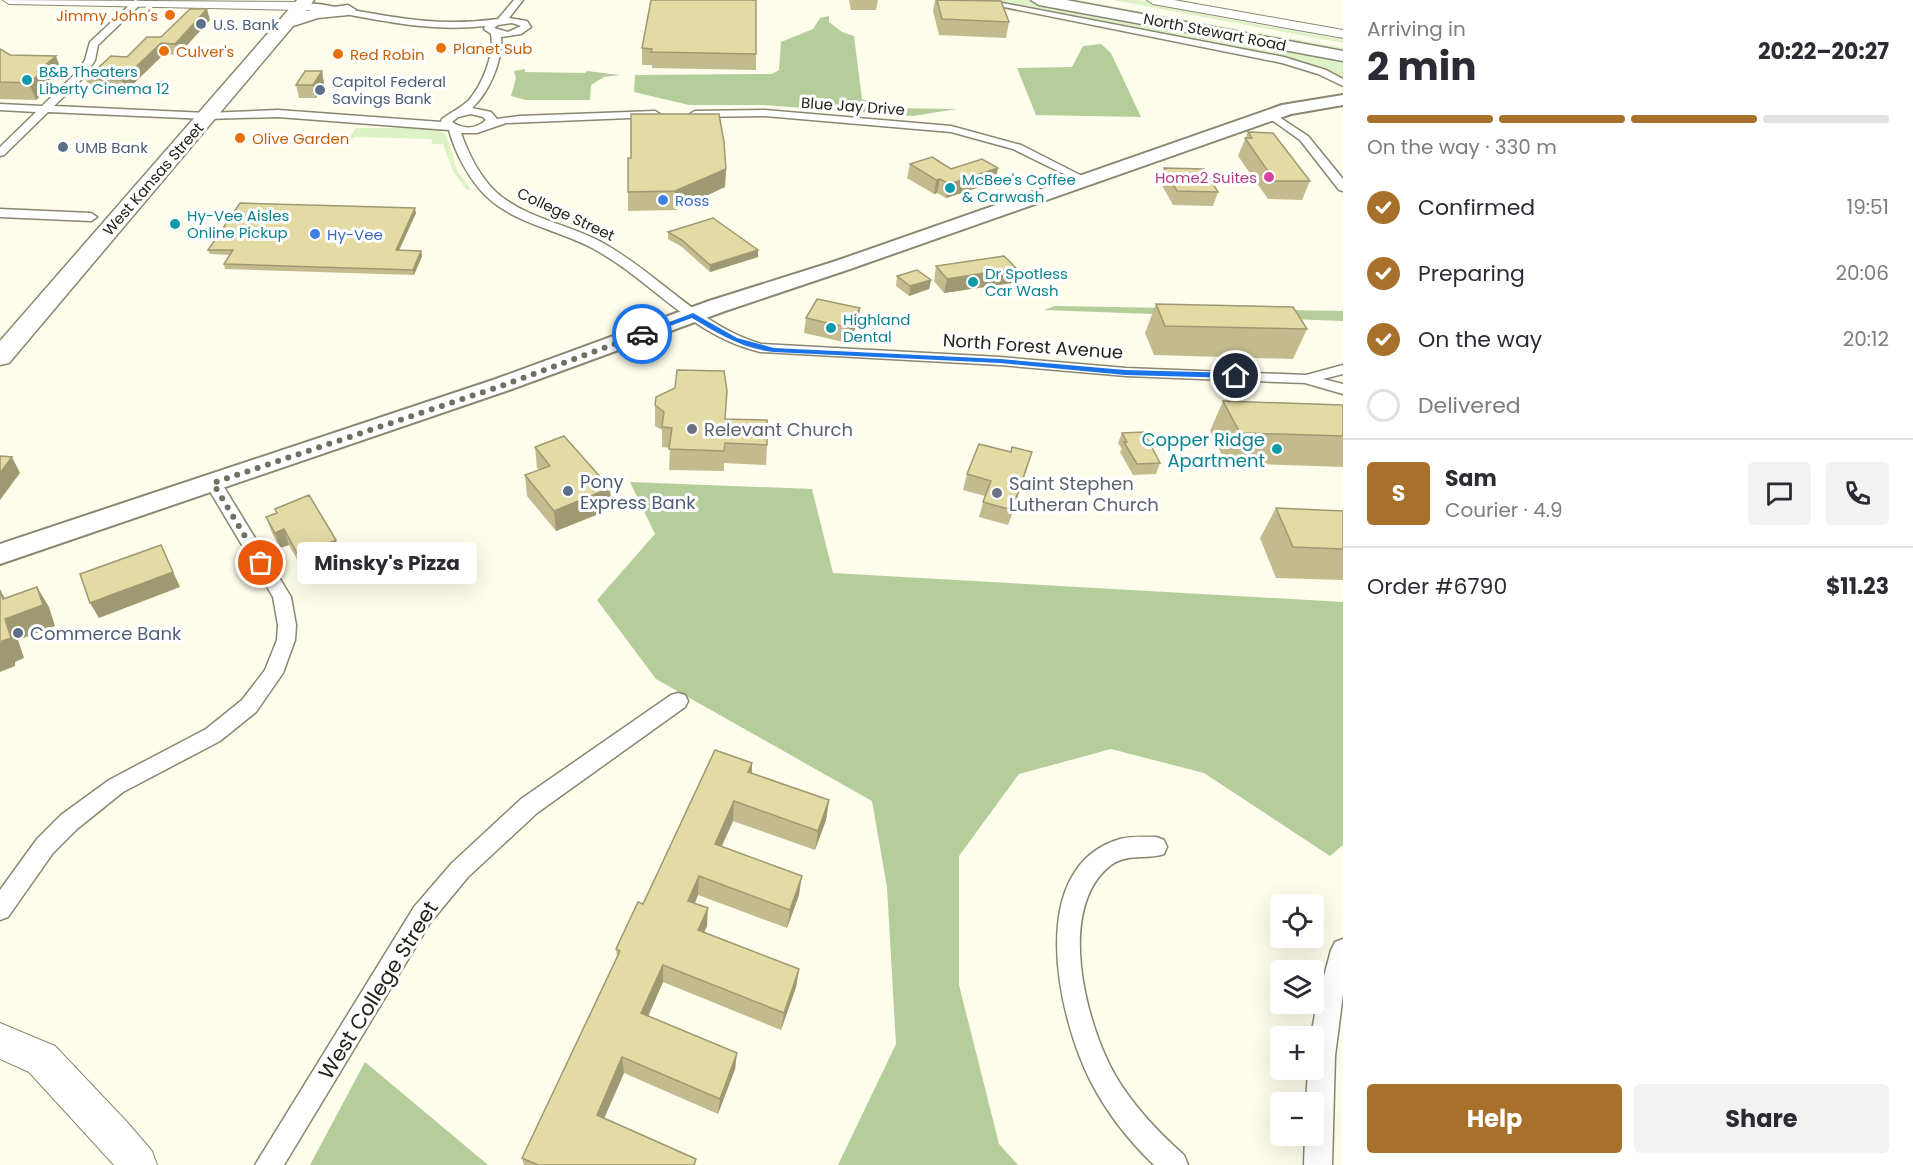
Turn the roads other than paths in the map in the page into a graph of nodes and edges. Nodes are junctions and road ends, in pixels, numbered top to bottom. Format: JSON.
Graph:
{"nodes":[{"id":1,"x":9,"y":0,"type":"edge"},
{"id":2,"x":64,"y":0,"type":"edge"},
{"id":3,"x":973,"y":0,"type":"edge"},
{"id":4,"x":1039,"y":0,"type":"edge"},
{"id":5,"x":1089,"y":0,"type":"edge"},
{"id":6,"x":1153,"y":0,"type":"edge"},
{"id":7,"x":140,"y":1,"type":"edge"},
{"id":8,"x":178,"y":2,"type":"edge"},
{"id":9,"x":518,"y":2,"type":"edge"},
{"id":10,"x":1185,"y":3,"type":"edge"},
{"id":11,"x":291,"y":7,"type":"edge"},
{"id":12,"x":348,"y":10,"type":"joint"},
{"id":13,"x":499,"y":21,"type":"junction"},
{"id":14,"x":522,"y":22,"type":"junction"},
{"id":15,"x":445,"y":25,"type":"junction"},
{"id":16,"x":493,"y":32,"type":"junction"},
{"id":17,"x":515,"y":33,"type":"junction"},
{"id":18,"x":1343,"y":34,"type":"edge"},
{"id":19,"x":1343,"y":46,"type":"edge"},
{"id":20,"x":496,"y":51,"type":"junction"},
{"id":21,"x":1343,"y":56,"type":"edge"},
{"id":22,"x":1343,"y":83,"type":"edge"},
{"id":23,"x":482,"y":87,"type":"junction"},
{"id":24,"x":1343,"y":100,"type":"edge"},
{"id":25,"x":1343,"y":106,"type":"edge"},
{"id":26,"x":0,"y":107,"type":"edge"},
{"id":27,"x":45,"y":109,"type":"junction"},
{"id":28,"x":485,"y":113,"type":"junction"},
{"id":29,"x":183,"y":114,"type":"junction"},
{"id":30,"x":664,"y":114,"type":"edge"},
{"id":31,"x":685,"y":114,"type":"edge"},
{"id":32,"x":609,"y":115,"type":"junction"},
{"id":33,"x":207,"y":116,"type":"junction"},
{"id":34,"x":1273,"y":116,"type":"junction"},
{"id":35,"x":453,"y":121,"type":"junction"},
{"id":36,"x":482,"y":128,"type":"junction"},
{"id":37,"x":166,"y":132,"type":"dead end"},
{"id":38,"x":0,"y":153,"type":"edge"},
{"id":39,"x":466,"y":154,"type":"junction"},
{"id":40,"x":1084,"y":180,"type":"junction"},
{"id":41,"x":1343,"y":187,"type":"edge"},
{"id":42,"x":99,"y":208,"type":"joint"},
{"id":43,"x":0,"y":213,"type":"edge"},
{"id":44,"x":68,"y":243,"type":"dead end"},
{"id":45,"x":693,"y":316,"type":"junction"},
{"id":46,"x":0,"y":357,"type":"edge"},
{"id":47,"x":1343,"y":369,"type":"edge"},
{"id":48,"x":1306,"y":379,"type":"junction"},
{"id":49,"x":1343,"y":389,"type":"edge"},
{"id":50,"x":213,"y":483,"type":"junction"},
{"id":51,"x":0,"y":554,"type":"edge"},
{"id":52,"x":678,"y":701,"type":"dead end"},
{"id":53,"x":1156,"y":847,"type":"dead end"},
{"id":54,"x":0,"y":909,"type":"edge"},
{"id":55,"x":1343,"y":950,"type":"edge"},
{"id":56,"x":0,"y":1041,"type":"edge"},
{"id":57,"x":138,"y":1165,"type":"edge"},
{"id":58,"x":269,"y":1165,"type":"edge"},
{"id":59,"x":1174,"y":1165,"type":"edge"},
{"id":60,"x":1318,"y":1165,"type":"edge"}],
"edges":[{"from":1,"to":2,"type":"main road"},
{"from":2,"to":7,"type":"main road"},
{"from":3,"to":22,"type":"street","name":"North Stewart Road"},
{"from":4,"to":21,"type":"highway"},
{"from":5,"to":19,"type":"highway"},
{"from":6,"to":10,"type":"main road"},
{"from":7,"to":8,"type":"main road"},
{"from":7,"to":27,"type":"street"},
{"from":8,"to":11,"type":"main road"},
{"from":9,"to":13,"type":"street"},
{"from":9,"to":14,"type":"street"},
{"from":10,"to":18,"type":"main road"},
{"from":11,"to":12,"type":"highway"},
{"from":11,"to":29,"type":"highway","name":"West Kansas Street"},
{"from":11,"to":33,"type":"highway","name":"West Kansas Street"},
{"from":12,"to":15,"type":"street"},
{"from":13,"to":14,"type":"street"},
{"from":13,"to":15,"type":"street"},
{"from":13,"to":16,"type":"street"},
{"from":14,"to":17,"type":"street"},
{"from":15,"to":16,"type":"street"},
{"from":16,"to":17,"type":"street"},
{"from":16,"to":20,"type":"street"},
{"from":17,"to":20,"type":"street"},
{"from":20,"to":23,"type":"street"},
{"from":23,"to":28,"type":"street"},
{"from":23,"to":35,"type":"street"},
{"from":24,"to":34,"type":"main road"},
{"from":25,"to":34,"type":"main road"},
{"from":26,"to":27,"type":"street"},
{"from":27,"to":29,"type":"street"},
{"from":27,"to":38,"type":"street"},
{"from":28,"to":32,"type":"street"},
{"from":28,"to":35,"type":"street"},
{"from":28,"to":36,"type":"street"},
{"from":29,"to":33,"type":"street"},
{"from":29,"to":37,"type":"highway","name":"West Kansas Street"},
{"from":30,"to":32,"type":"street"},
{"from":31,"to":40,"type":"street","name":"Blue Jay Drive"},
{"from":32,"to":36,"type":"street"},
{"from":33,"to":35,"type":"street"},
{"from":33,"to":46,"type":"highway","name":"West Kansas Street"},
{"from":34,"to":40,"type":"main road"},
{"from":34,"to":41,"type":"street"},
{"from":35,"to":36,"type":"street"},
{"from":35,"to":39,"type":"street","name":"College Street"},
{"from":36,"to":39,"type":"street"},
{"from":39,"to":45,"type":"street","name":"College Street"},
{"from":40,"to":45,"type":"main road"},
{"from":42,"to":43,"type":"street"},
{"from":42,"to":44,"type":"highway","name":"West Kansas Street"},
{"from":45,"to":48,"type":"street","name":"North Forest Avenue"},
{"from":45,"to":50,"type":"main road"},
{"from":47,"to":48,"type":"street","name":"North Forest Avenue"},
{"from":48,"to":49,"type":"street","name":"North Forest Avenue"},
{"from":50,"to":51,"type":"main road"},
{"from":50,"to":54,"type":"street"},
{"from":52,"to":58,"type":"street","name":"West College Street"},
{"from":53,"to":59,"type":"street"},
{"from":55,"to":60,"type":"street"},
{"from":56,"to":57,"type":"main road"}]}
